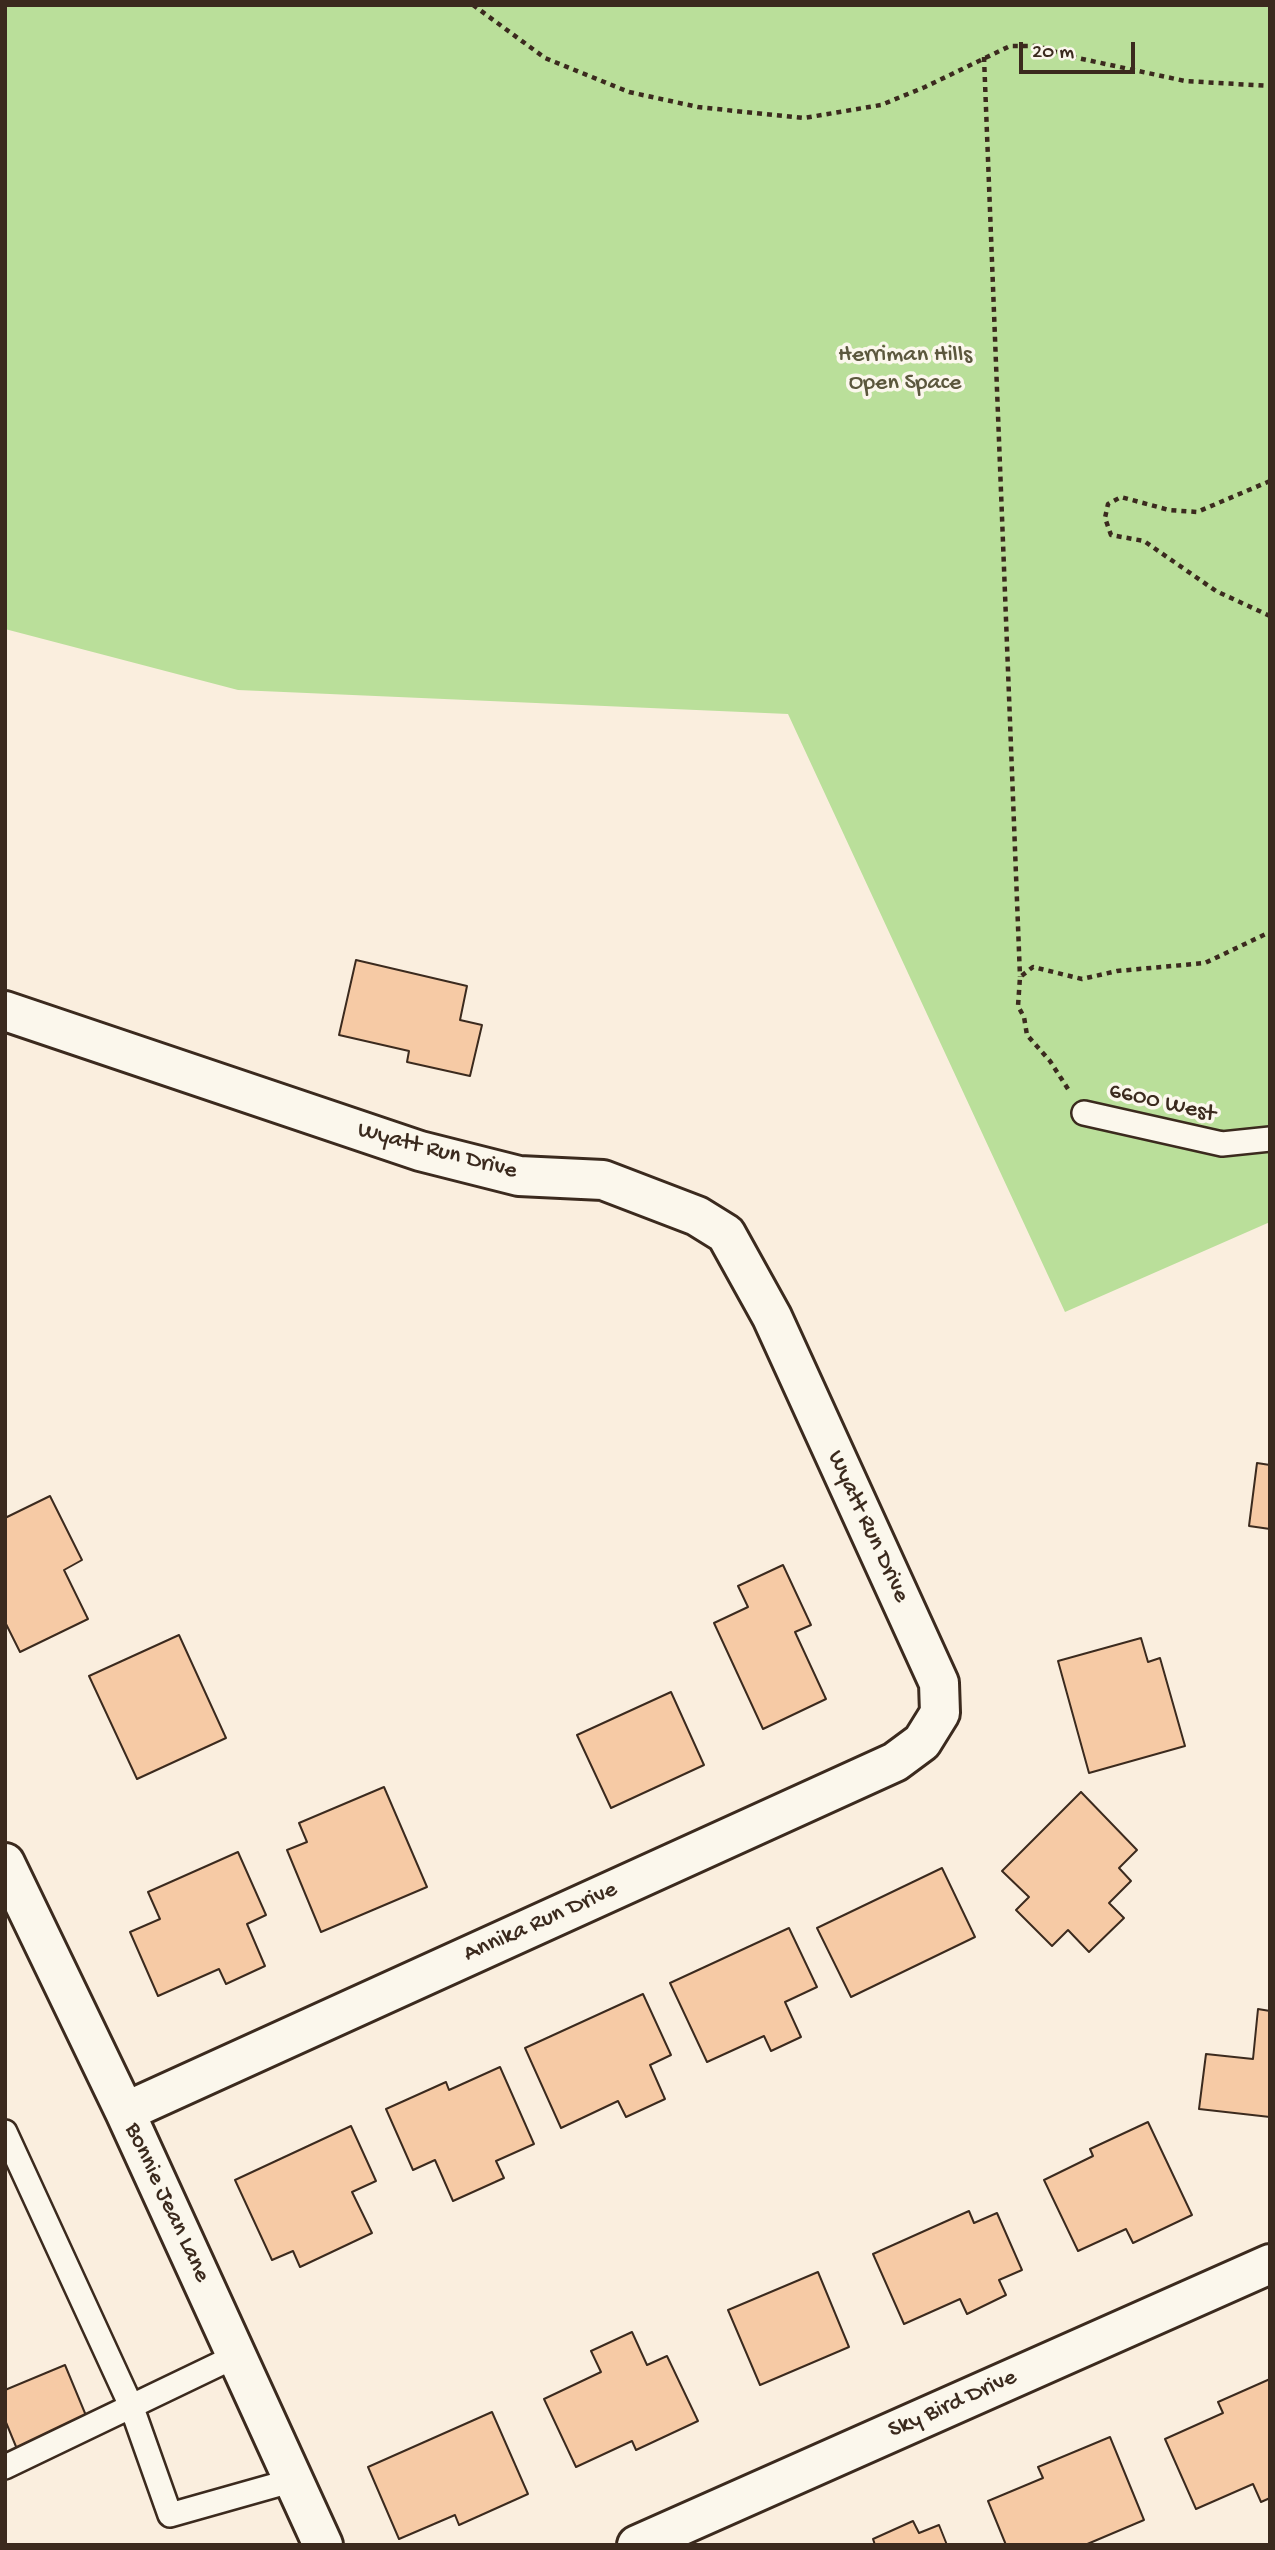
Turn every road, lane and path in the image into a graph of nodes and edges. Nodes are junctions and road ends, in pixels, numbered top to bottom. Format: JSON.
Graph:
{"nodes":[{"id":1,"x":473,"y":5,"type":"edge"},
{"id":2,"x":984,"y":57,"type":"junction"},
{"id":3,"x":1270,"y":86,"type":"edge"},
{"id":4,"x":1270,"y":481,"type":"edge"},
{"id":5,"x":1270,"y":616,"type":"edge"},
{"id":6,"x":1270,"y":933,"type":"edge"},
{"id":7,"x":1020,"y":977,"type":"junction"},
{"id":8,"x":5,"y":1011,"type":"edge"},
{"id":9,"x":1084,"y":1113,"type":"joint"},
{"id":10,"x":1270,"y":1139,"type":"edge"},
{"id":11,"x":940,"y":1713,"type":"joint"},
{"id":12,"x":5,"y":1863,"type":"edge"},
{"id":13,"x":125,"y":2112,"type":"junction"},
{"id":14,"x":5,"y":2132,"type":"edge"},
{"id":15,"x":1270,"y":2264,"type":"edge"},
{"id":16,"x":236,"y":2356,"type":"junction"},
{"id":17,"x":132,"y":2408,"type":"junction"},
{"id":18,"x":5,"y":2468,"type":"edge"},
{"id":19,"x":294,"y":2480,"type":"junction"},
{"id":20,"x":323,"y":2545,"type":"edge"},
{"id":21,"x":637,"y":2545,"type":"edge"}],
"edges":[{"from":1,"to":2,"type":"path"},
{"from":2,"to":3,"type":"path"},
{"from":2,"to":7,"type":"path"},
{"from":4,"to":5,"type":"path"},
{"from":6,"to":7,"type":"path"},
{"from":7,"to":9,"type":"path"},
{"from":8,"to":11,"type":"street","name":"Wyatt Run Drive"},
{"from":9,"to":10,"type":"lane","name":"6600 West"},
{"from":11,"to":13,"type":"street","name":"Annika Run Drive"},
{"from":12,"to":13,"type":"street","name":"Bonnie Jean Lane"},
{"from":13,"to":16,"type":"street","name":"Bonnie Jean Lane"},
{"from":14,"to":17,"type":"lane"},
{"from":15,"to":21,"type":"street","name":"Sky Bird Drive"},
{"from":16,"to":17,"type":"lane"},
{"from":16,"to":19,"type":"street","name":"Bonnie Jean Lane"},
{"from":17,"to":18,"type":"lane"},
{"from":17,"to":19,"type":"lane"},
{"from":19,"to":20,"type":"street","name":"Bonnie Jean Lane"}]}
